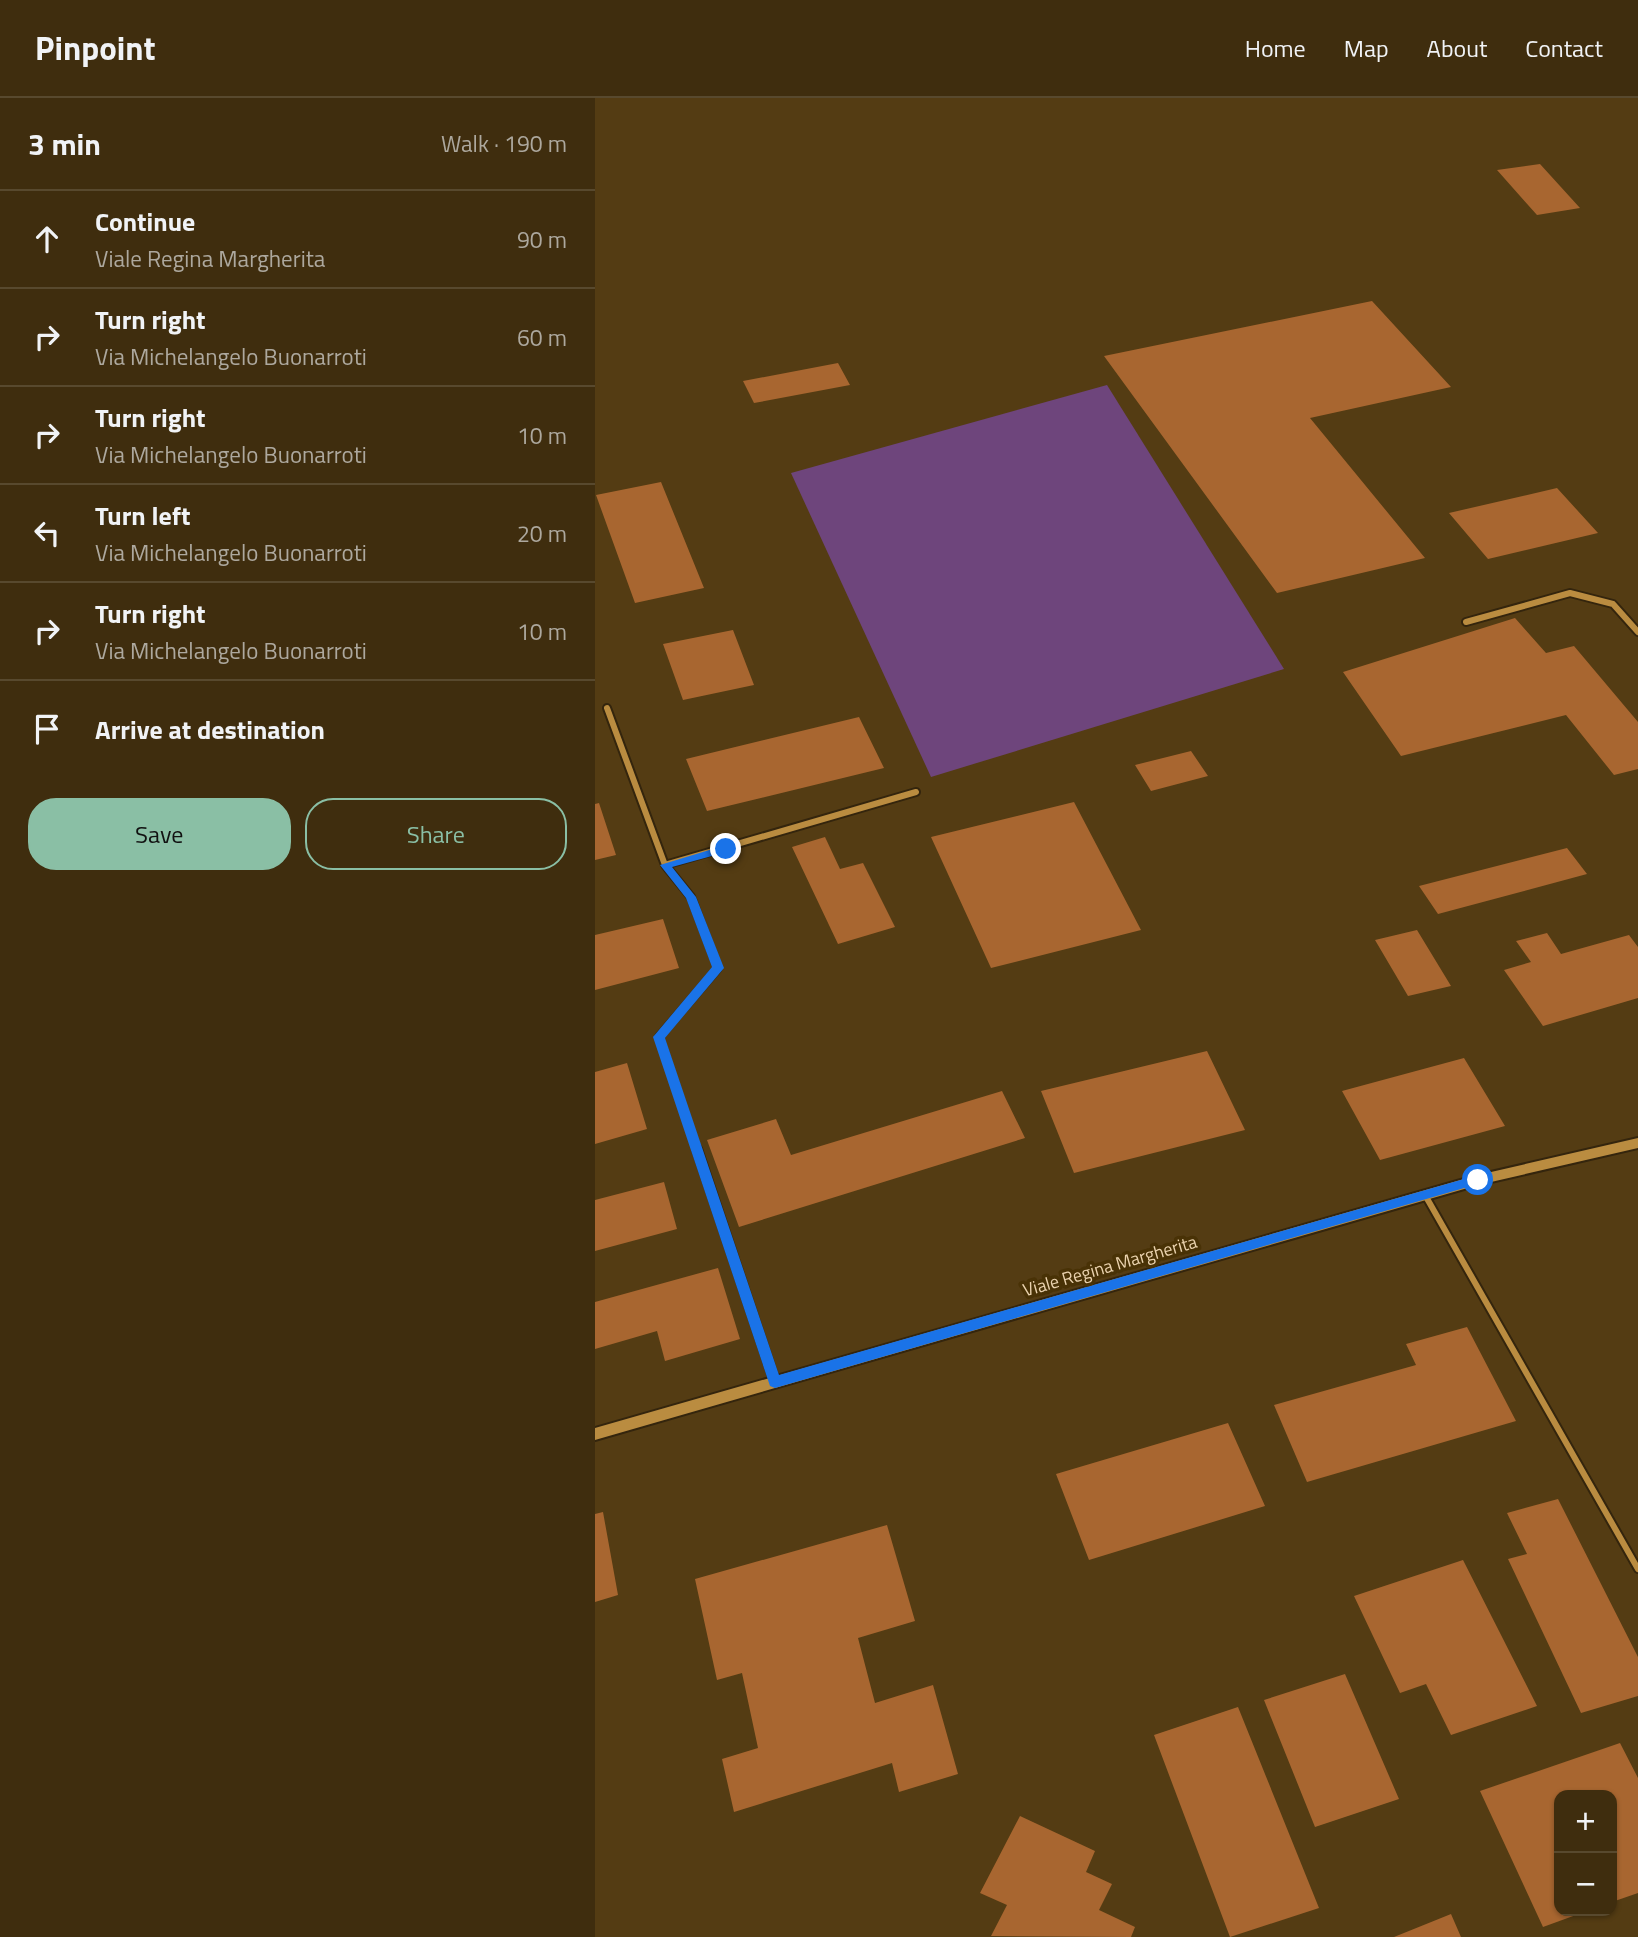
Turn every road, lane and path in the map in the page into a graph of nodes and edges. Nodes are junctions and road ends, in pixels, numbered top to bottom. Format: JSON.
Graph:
{"nodes":[{"id":1,"x":1466,"y":622,"type":"dead end"},
{"id":2,"x":1638,"y":632,"type":"edge"},
{"id":3,"x":607,"y":708,"type":"dead end"},
{"id":4,"x":916,"y":792,"type":"dead end"},
{"id":5,"x":665,"y":865,"type":"junction"},
{"id":6,"x":1638,"y":1143,"type":"edge"},
{"id":7,"x":1425,"y":1195,"type":"junction"},
{"id":8,"x":775,"y":1382,"type":"junction"},
{"id":9,"x":595,"y":1434,"type":"edge"},
{"id":10,"x":1638,"y":1569,"type":"edge"}],
"edges":[{"from":1,"to":2,"type":"street"},
{"from":3,"to":5,"type":"street"},
{"from":4,"to":5,"type":"street"},
{"from":5,"to":8,"type":"street"},
{"from":6,"to":7,"type":"street","name":"Viale Regina Margherita"},
{"from":7,"to":8,"type":"street","name":"Viale Regina Margherita"},
{"from":7,"to":10,"type":"lane"},
{"from":8,"to":9,"type":"street","name":"Viale Regina Margherita"}]}
